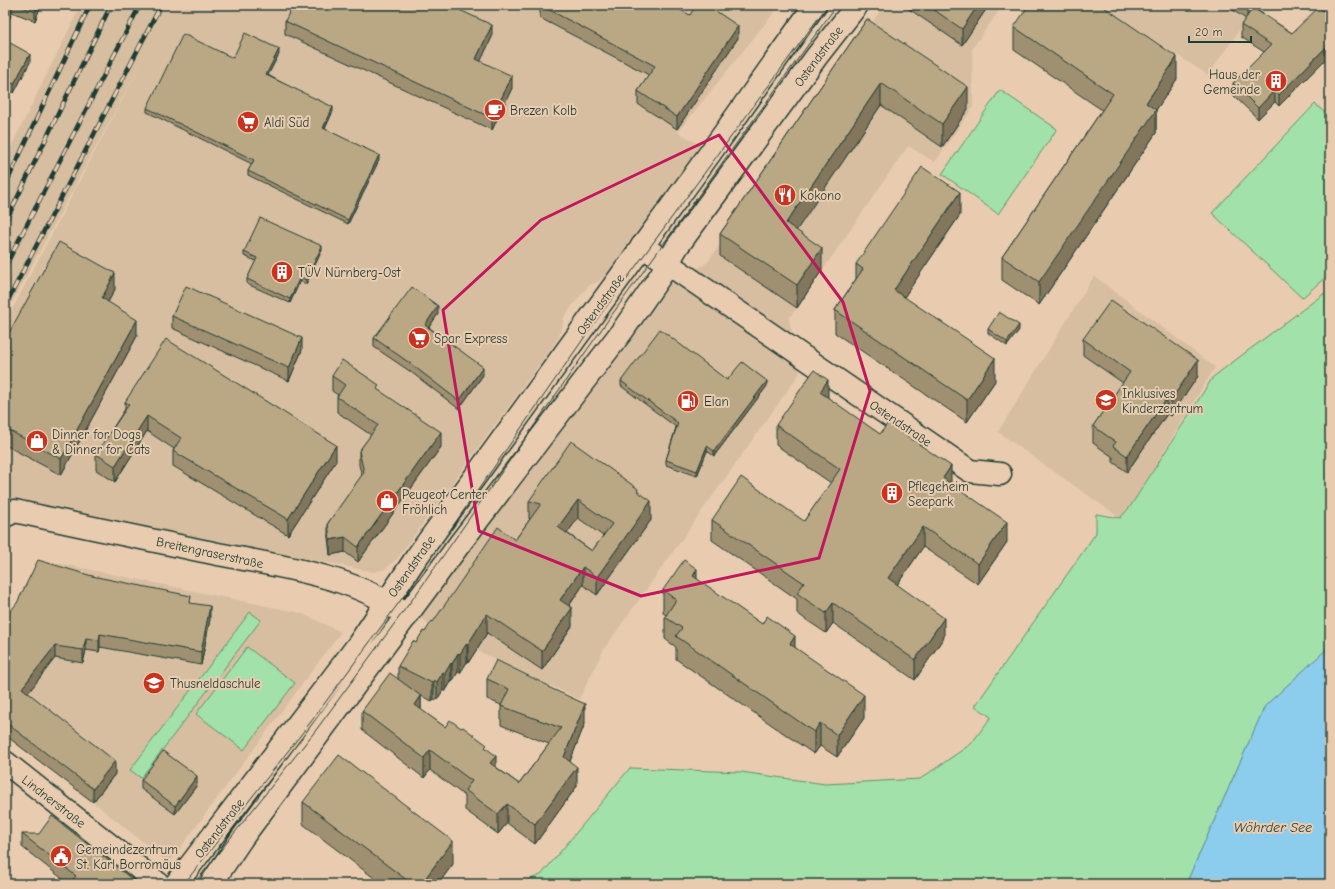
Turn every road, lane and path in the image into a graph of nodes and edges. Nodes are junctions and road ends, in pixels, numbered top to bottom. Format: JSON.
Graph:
{"nodes":[{"id":1,"x":815,"y":5,"type":"edge"},
{"id":2,"x":857,"y":5,"type":"edge"},
{"id":3,"x":642,"y":246,"type":"junction"},
{"id":4,"x":667,"y":264,"type":"junction"},
{"id":5,"x":1000,"y":474,"type":"dead end"},
{"id":6,"x":5,"y":516,"type":"edge"},
{"id":7,"x":386,"y":601,"type":"junction"},
{"id":8,"x":407,"y":616,"type":"junction"},
{"id":9,"x":5,"y":762,"type":"edge"},
{"id":10,"x":159,"y":884,"type":"edge"},
{"id":11,"x":176,"y":884,"type":"edge"},
{"id":12,"x":211,"y":884,"type":"edge"}],
"edges":[{"from":1,"to":3,"type":"main road","name":"Ostendstraße"},
{"from":2,"to":4,"type":"main road","name":"Ostendstraße"},
{"from":3,"to":4,"type":"main road","name":"Ostendstraße"},
{"from":3,"to":7,"type":"main road","name":"Ostendstraße"},
{"from":4,"to":5,"type":"main road","name":"Ostendstraße"},
{"from":4,"to":8,"type":"main road","name":"Ostendstraße"},
{"from":6,"to":7,"type":"main road","name":"Breitengraserstraße"},
{"from":7,"to":8,"type":"main road","name":"Breitengraserstraße"},
{"from":7,"to":11,"type":"main road","name":"Ostendstraße"},
{"from":8,"to":12,"type":"main road","name":"Ostendstraße"},
{"from":9,"to":10,"type":"main road","name":"Lindnerstraße"}]}
